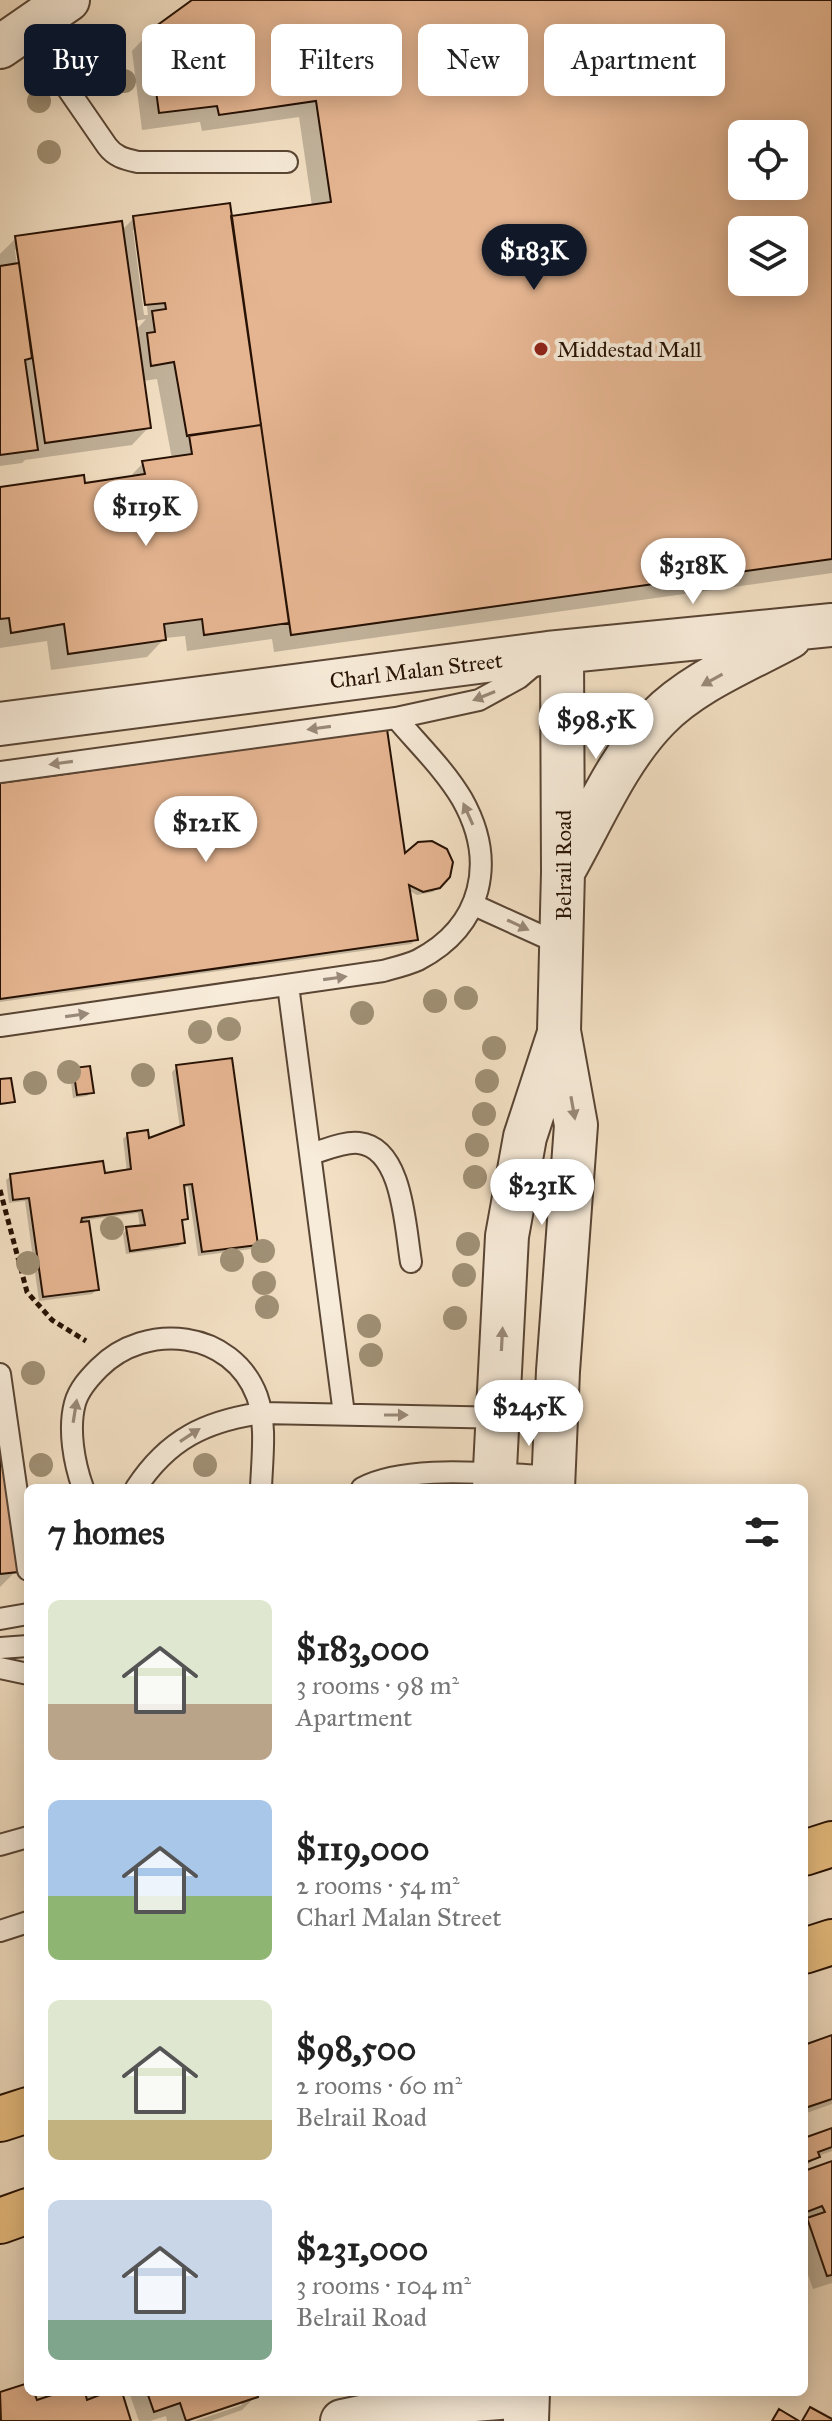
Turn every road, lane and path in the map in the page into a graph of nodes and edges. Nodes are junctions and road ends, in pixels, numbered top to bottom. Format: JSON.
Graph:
{"nodes":[{"id":1,"x":68,"y":0,"type":"edge"},
{"id":2,"x":13,"y":38,"type":"edge"},
{"id":3,"x":287,"y":162,"type":"dead end"},
{"id":4,"x":818,"y":627,"type":"edge"},
{"id":5,"x":555,"y":653,"type":"junction"},
{"id":6,"x":396,"y":718,"type":"junction"},
{"id":7,"x":0,"y":724,"type":"edge"},
{"id":8,"x":0,"y":772,"type":"edge"},
{"id":9,"x":563,"y":872,"type":"junction"},
{"id":10,"x":474,"y":905,"type":"junction"},
{"id":11,"x":562,"y":945,"type":"junction"},
{"id":12,"x":288,"y":985,"type":"junction"},
{"id":13,"x":0,"y":1026,"type":"edge"},
{"id":14,"x":559,"y":1031,"type":"junction"},
{"id":15,"x":311,"y":1154,"type":"junction"},
{"id":16,"x":0,"y":1190,"type":"edge"},
{"id":17,"x":411,"y":1262,"type":"dead end"},
{"id":18,"x":110,"y":1357,"type":"junction"},
{"id":19,"x":0,"y":1374,"type":"edge"},
{"id":20,"x":262,"y":1413,"type":"junction"},
{"id":21,"x":344,"y":1414,"type":"junction"},
{"id":22,"x":498,"y":1417,"type":"junction"},
{"id":23,"x":556,"y":1419,"type":"junction"},
{"id":24,"x":494,"y":1481,"type":"edge"},
{"id":25,"x":553,"y":1482,"type":"edge"},
{"id":26,"x":82,"y":1484,"type":"edge"},
{"id":27,"x":140,"y":1484,"type":"edge"},
{"id":28,"x":261,"y":1484,"type":"edge"},
{"id":29,"x":369,"y":1484,"type":"edge"},
{"id":30,"x":24,"y":1542,"type":"edge"},
{"id":31,"x":24,"y":1615,"type":"edge"},
{"id":32,"x":0,"y":1619,"type":"edge"},
{"id":33,"x":24,"y":1646,"type":"edge"},
{"id":34,"x":0,"y":1648,"type":"edge"},
{"id":35,"x":0,"y":1668,"type":"edge"},
{"id":36,"x":24,"y":1673,"type":"edge"},
{"id":37,"x":24,"y":1838,"type":"edge"},
{"id":38,"x":0,"y":1845,"type":"edge"},
{"id":39,"x":24,"y":1923,"type":"edge"},
{"id":40,"x":0,"y":1931,"type":"edge"},
{"id":41,"x":832,"y":1942,"type":"edge"},
{"id":42,"x":808,"y":1950,"type":"edge"},
{"id":43,"x":24,"y":2111,"type":"edge"},
{"id":44,"x":0,"y":2119,"type":"edge"},
{"id":45,"x":24,"y":2212,"type":"edge"},
{"id":46,"x":0,"y":2221,"type":"edge"},
{"id":47,"x":526,"y":2403,"type":"edge"},
{"id":48,"x":456,"y":2404,"type":"edge"},
{"id":49,"x":342,"y":2421,"type":"edge"}],
"edges":[{"from":1,"to":2,"type":"street"},
{"from":2,"to":3,"type":"lane"},
{"from":4,"to":5,"type":"street","name":"Charl Malan Street"},
{"from":4,"to":9,"type":"street","one_way":true},
{"from":5,"to":6,"type":"lane","one_way":true},
{"from":5,"to":7,"type":"street","name":"Charl Malan Street"},
{"from":5,"to":9,"type":"street","name":"Belrail Road"},
{"from":6,"to":8,"type":"lane","one_way":true},
{"from":10,"to":6,"type":"lane","one_way":true},
{"from":9,"to":11,"type":"street","name":"Belrail Road"},
{"from":10,"to":11,"type":"lane","one_way":true},
{"from":12,"to":10,"type":"lane","one_way":true},
{"from":11,"to":14,"type":"street","name":"Belrail Road"},
{"from":13,"to":12,"type":"lane","one_way":true},
{"from":12,"to":15,"type":"lane"},
{"from":22,"to":14,"type":"street","name":"Belrail Road","one_way":true},
{"from":14,"to":23,"type":"street","name":"Belrail Road","one_way":true},
{"from":15,"to":17,"type":"lane"},
{"from":15,"to":21,"type":"lane"},
{"from":16,"to":18,"type":"path"},
{"from":18,"to":20,"type":"lane"},
{"from":26,"to":18,"type":"lane","one_way":true},
{"from":19,"to":30,"type":"lane"},
{"from":20,"to":21,"type":"lane"},
{"from":27,"to":20,"type":"lane","one_way":true},
{"from":20,"to":28,"type":"lane"},
{"from":21,"to":22,"type":"lane","one_way":true},
{"from":22,"to":23,"type":"lane"},
{"from":22,"to":24,"type":"street","name":"Belrail Road"},
{"from":23,"to":25,"type":"street","name":"Belrail Road"},
{"from":24,"to":25,"type":"lane"},
{"from":24,"to":29,"type":"lane"},
{"from":31,"to":32,"type":"lane"},
{"from":33,"to":34,"type":"lane"},
{"from":35,"to":36,"type":"lane"},
{"from":37,"to":38,"type":"lane"},
{"from":39,"to":40,"type":"lane"},
{"from":41,"to":42,"type":"main road"},
{"from":43,"to":44,"type":"main road"},
{"from":45,"to":46,"type":"main road"},
{"from":47,"to":48,"type":"street"},
{"from":48,"to":49,"type":"street"}]}
